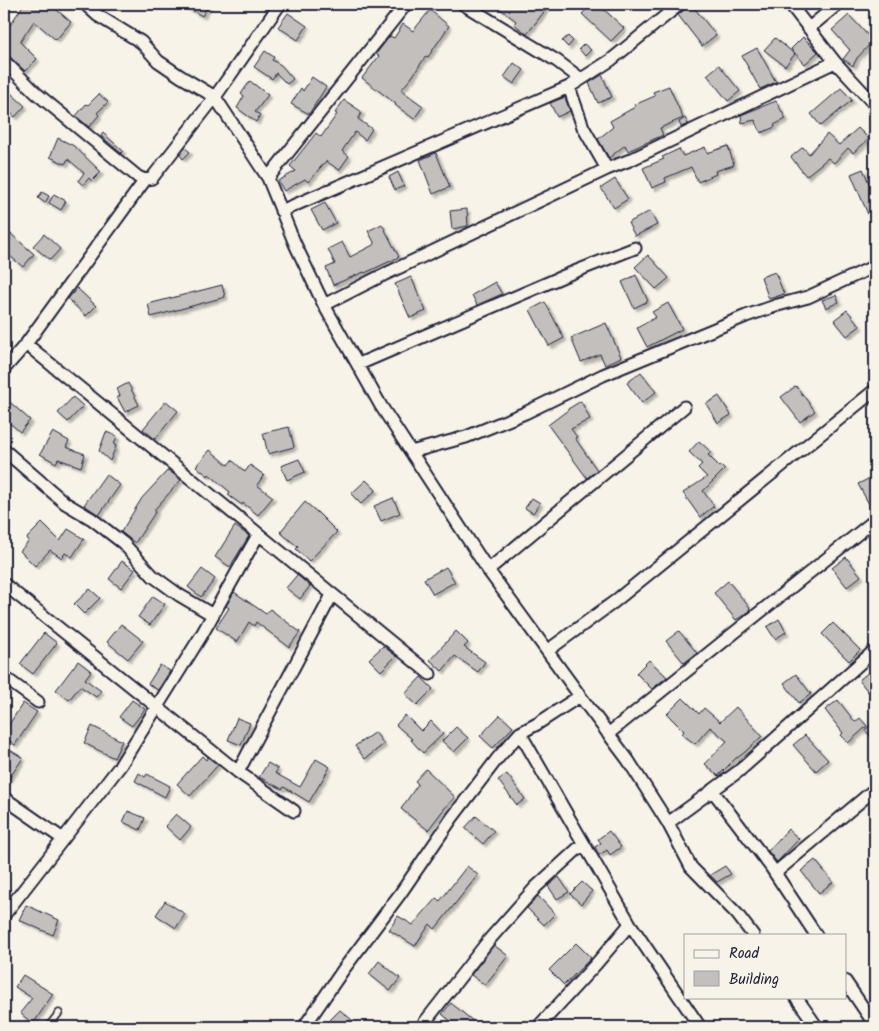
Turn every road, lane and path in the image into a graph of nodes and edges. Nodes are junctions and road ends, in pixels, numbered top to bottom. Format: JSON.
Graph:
{"nodes":[{"id":1,"x":86,"y":4,"type":"edge"},
{"id":2,"x":280,"y":4,"type":"edge"},
{"id":3,"x":406,"y":4,"type":"edge"},
{"id":4,"x":463,"y":4,"type":"edge"},
{"id":5,"x":680,"y":4,"type":"edge"},
{"id":6,"x":790,"y":4,"type":"edge"},
{"id":7,"x":838,"y":4,"type":"edge"},
{"id":8,"x":809,"y":28,"type":"junction"},
{"id":9,"x":4,"y":61,"type":"edge"},
{"id":10,"x":835,"y":62,"type":"junction"},
{"id":11,"x":581,"y":79,"type":"junction"},
{"id":12,"x":569,"y":87,"type":"junction"},
{"id":13,"x":215,"y":97,"type":"junction"},
{"id":14,"x":875,"y":105,"type":"edge"},
{"id":15,"x":607,"y":169,"type":"junction"},
{"id":16,"x":268,"y":178,"type":"junction"},
{"id":17,"x":145,"y":180,"type":"junction"},
{"id":18,"x":281,"y":211,"type":"junction"},
{"id":19,"x":635,"y":248,"type":"dead end"},
{"id":20,"x":875,"y":266,"type":"edge"},
{"id":21,"x":324,"y":305,"type":"junction"},
{"id":22,"x":26,"y":344,"type":"junction"},
{"id":23,"x":359,"y":364,"type":"junction"},
{"id":24,"x":4,"y":369,"type":"edge"},
{"id":25,"x":875,"y":390,"type":"edge"},
{"id":26,"x":684,"y":407,"type":"dead end"},
{"id":27,"x":4,"y":450,"type":"edge"},
{"id":28,"x":411,"y":452,"type":"junction"},
{"id":29,"x":875,"y":520,"type":"edge"},
{"id":30,"x":258,"y":535,"type":"junction"},
{"id":31,"x":488,"y":570,"type":"junction"},
{"id":32,"x":4,"y":584,"type":"edge"},
{"id":33,"x":332,"y":594,"type":"junction"},
{"id":34,"x":212,"y":614,"type":"junction"},
{"id":35,"x":875,"y":650,"type":"edge"},
{"id":36,"x":546,"y":651,"type":"junction"},
{"id":37,"x":430,"y":674,"type":"dead end"},
{"id":38,"x":4,"y":677,"type":"edge"},
{"id":39,"x":580,"y":696,"type":"junction"},
{"id":40,"x":38,"y":702,"type":"dead end"},
{"id":41,"x":157,"y":706,"type":"junction"},
{"id":42,"x":520,"y":733,"type":"junction"},
{"id":43,"x":608,"y":734,"type":"junction"},
{"id":44,"x":238,"y":772,"type":"junction"},
{"id":45,"x":875,"y":789,"type":"edge"},
{"id":46,"x":712,"y":790,"type":"junction"},
{"id":47,"x":4,"y":798,"type":"edge"},
{"id":48,"x":294,"y":811,"type":"dead end"},
{"id":49,"x":668,"y":823,"type":"junction"},
{"id":50,"x":63,"y":839,"type":"junction"},
{"id":51,"x":583,"y":844,"type":"junction"},
{"id":52,"x":775,"y":873,"type":"junction"},
{"id":53,"x":4,"y":915,"type":"edge"},
{"id":54,"x":630,"y":924,"type":"junction"},
{"id":55,"x":752,"y":934,"type":"edge"},
{"id":56,"x":815,"y":934,"type":"edge"},
{"id":57,"x":846,"y":982,"type":"edge"},
{"id":58,"x":797,"y":998,"type":"edge"},
{"id":59,"x":59,"y":1013,"type":"dead end"},
{"id":60,"x":875,"y":1025,"type":"edge"},
{"id":61,"x":48,"y":1027,"type":"edge"},
{"id":62,"x":304,"y":1027,"type":"edge"},
{"id":63,"x":421,"y":1027,"type":"edge"},
{"id":64,"x":538,"y":1027,"type":"edge"},
{"id":65,"x":700,"y":1027,"type":"edge"},
{"id":66,"x":817,"y":1027,"type":"edge"}],
"edges":[{"from":1,"to":13,"type":"street"},
{"from":2,"to":13,"type":"street"},
{"from":3,"to":16,"type":"street"},
{"from":4,"to":11,"type":"street"},
{"from":5,"to":11,"type":"street"},
{"from":6,"to":8,"type":"street"},
{"from":7,"to":8,"type":"street"},
{"from":8,"to":10,"type":"street"},
{"from":9,"to":17,"type":"street"},
{"from":10,"to":14,"type":"street"},
{"from":10,"to":15,"type":"street"},
{"from":11,"to":12,"type":"street"},
{"from":12,"to":15,"type":"street"},
{"from":12,"to":18,"type":"street"},
{"from":13,"to":16,"type":"street"},
{"from":13,"to":17,"type":"street"},
{"from":15,"to":21,"type":"street"},
{"from":16,"to":18,"type":"street"},
{"from":17,"to":22,"type":"street"},
{"from":18,"to":21,"type":"street"},
{"from":19,"to":23,"type":"street"},
{"from":20,"to":28,"type":"street"},
{"from":21,"to":23,"type":"street"},
{"from":22,"to":24,"type":"street"},
{"from":22,"to":30,"type":"street"},
{"from":23,"to":28,"type":"street"},
{"from":25,"to":36,"type":"street"},
{"from":26,"to":31,"type":"street"},
{"from":27,"to":34,"type":"street"},
{"from":28,"to":31,"type":"street"},
{"from":29,"to":43,"type":"street"},
{"from":30,"to":33,"type":"street"},
{"from":30,"to":34,"type":"street"},
{"from":31,"to":36,"type":"street"},
{"from":32,"to":41,"type":"street"},
{"from":33,"to":37,"type":"street"},
{"from":33,"to":44,"type":"street"},
{"from":34,"to":41,"type":"street"},
{"from":35,"to":46,"type":"street"},
{"from":36,"to":39,"type":"street"},
{"from":38,"to":40,"type":"street"},
{"from":39,"to":42,"type":"street"},
{"from":39,"to":43,"type":"street"},
{"from":41,"to":44,"type":"street"},
{"from":41,"to":50,"type":"street"},
{"from":42,"to":51,"type":"street"},
{"from":42,"to":62,"type":"street"},
{"from":43,"to":49,"type":"street"},
{"from":44,"to":48,"type":"street"},
{"from":45,"to":52,"type":"street"},
{"from":46,"to":49,"type":"street"},
{"from":46,"to":52,"type":"street"},
{"from":47,"to":50,"type":"street"},
{"from":49,"to":55,"type":"street"},
{"from":50,"to":53,"type":"street"},
{"from":51,"to":54,"type":"street"},
{"from":51,"to":63,"type":"street"},
{"from":52,"to":56,"type":"street"},
{"from":54,"to":64,"type":"street"},
{"from":54,"to":65,"type":"street"},
{"from":57,"to":60,"type":"street"},
{"from":58,"to":66,"type":"street"},
{"from":59,"to":61,"type":"lane"}]}
